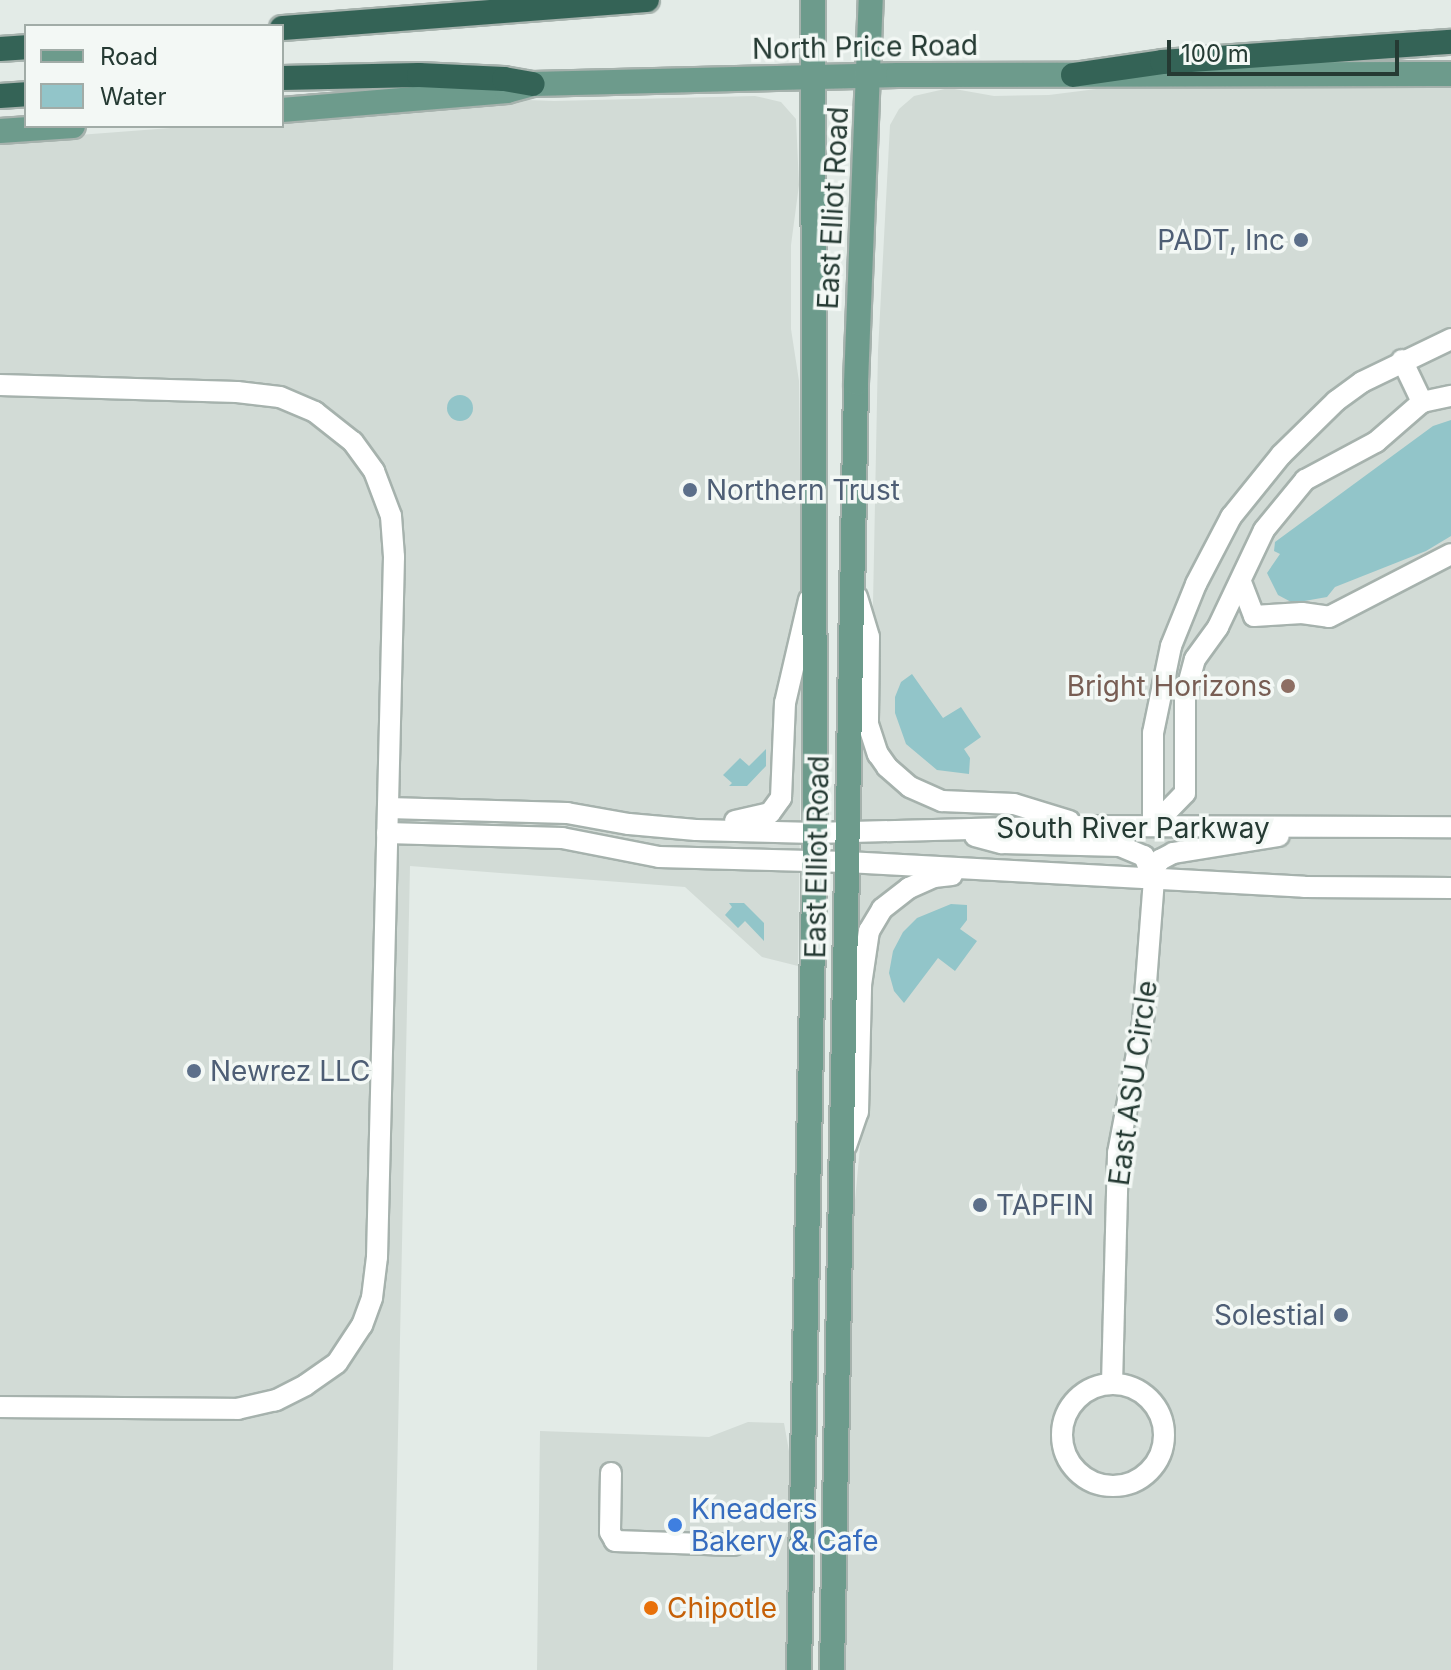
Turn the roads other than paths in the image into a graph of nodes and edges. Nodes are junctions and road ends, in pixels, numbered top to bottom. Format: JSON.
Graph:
{"nodes":[{"id":1,"x":647,"y":0,"type":"edge"},
{"id":2,"x":813,"y":0,"type":"edge"},
{"id":3,"x":871,"y":0,"type":"edge"},
{"id":4,"x":284,"y":28,"type":"edge"},
{"id":5,"x":1451,"y":42,"type":"edge"},
{"id":6,"x":24,"y":47,"type":"edge"},
{"id":7,"x":0,"y":49,"type":"edge"},
{"id":8,"x":1451,"y":74,"type":"edge"},
{"id":9,"x":1073,"y":75,"type":"junction"},
{"id":10,"x":869,"y":76,"type":"junction"},
{"id":11,"x":284,"y":78,"type":"edge"},
{"id":12,"x":812,"y":78,"type":"junction"},
{"id":13,"x":533,"y":84,"type":"junction"},
{"id":14,"x":24,"y":94,"type":"edge"},
{"id":15,"x":0,"y":96,"type":"edge"},
{"id":16,"x":284,"y":110,"type":"edge"},
{"id":17,"x":44,"y":128,"type":"edge"},
{"id":18,"x":0,"y":131,"type":"edge"},
{"id":19,"x":1451,"y":339,"type":"edge"},
{"id":20,"x":1402,"y":360,"type":"junction"},
{"id":21,"x":0,"y":385,"type":"edge"},
{"id":22,"x":1451,"y":396,"type":"edge"},
{"id":23,"x":1422,"y":402,"type":"junction"},
{"id":24,"x":1260,"y":478,"type":"junction"},
{"id":25,"x":1287,"y":498,"type":"junction"},
{"id":26,"x":1451,"y":554,"type":"edge"},
{"id":27,"x":852,"y":582,"type":"junction"},
{"id":28,"x":1241,"y":582,"type":"junction"},
{"id":29,"x":813,"y":585,"type":"junction"},
{"id":30,"x":1254,"y":616,"type":"junction"},
{"id":31,"x":1218,"y":627,"type":"junction"},
{"id":32,"x":388,"y":808,"type":"junction"},
{"id":33,"x":659,"y":825,"type":"junction"},
{"id":34,"x":1084,"y":826,"type":"junction"},
{"id":35,"x":1153,"y":826,"type":"junction"},
{"id":36,"x":1451,"y":827,"type":"edge"},
{"id":37,"x":1315,"y":828,"type":"junction"},
{"id":38,"x":945,"y":830,"type":"junction"},
{"id":39,"x":848,"y":832,"type":"junction"},
{"id":40,"x":387,"y":833,"type":"junction"},
{"id":41,"x":815,"y":833,"type":"junction"},
{"id":42,"x":815,"y":861,"type":"junction"},
{"id":43,"x":847,"y":862,"type":"junction"},
{"id":44,"x":1011,"y":870,"type":"junction"},
{"id":45,"x":1153,"y":878,"type":"junction"},
{"id":46,"x":1451,"y":888,"type":"edge"},
{"id":47,"x":842,"y":1157,"type":"junction"},
{"id":48,"x":1112,"y":1384,"type":"junction"},
{"id":49,"x":0,"y":1407,"type":"edge"},
{"id":50,"x":803,"y":1442,"type":"junction"},
{"id":51,"x":611,"y":1473,"type":"dead end"},
{"id":52,"x":734,"y":1545,"type":"dead end"},
{"id":53,"x":834,"y":1545,"type":"junction"},
{"id":54,"x":799,"y":1670,"type":"edge"},
{"id":55,"x":832,"y":1670,"type":"edge"}],
"edges":[{"from":1,"to":4,"type":"highway"},
{"from":2,"to":12,"type":"main road","name":"East Elliot Road"},
{"from":3,"to":10,"type":"main road","name":"East Elliot Road"},
{"from":5,"to":9,"type":"highway"},
{"from":6,"to":7,"type":"highway"},
{"from":8,"to":9,"type":"main road","name":"North Price Road"},
{"from":9,"to":10,"type":"main road","name":"North Price Road"},
{"from":10,"to":12,"type":"main road","name":"North Price Road"},
{"from":10,"to":27,"type":"main road","name":"East Elliot Road"},
{"from":11,"to":13,"type":"highway"},
{"from":12,"to":13,"type":"main road","name":"North Price Road"},
{"from":12,"to":29,"type":"main road","name":"East Elliot Road"},
{"from":13,"to":16,"type":"main road","name":"North Price Road"},
{"from":14,"to":15,"type":"highway"},
{"from":17,"to":18,"type":"main road"},
{"from":19,"to":20,"type":"street"},
{"from":20,"to":23,"type":"street"},
{"from":20,"to":24,"type":"street"},
{"from":21,"to":32,"type":"street"},
{"from":22,"to":23,"type":"street"},
{"from":23,"to":25,"type":"street"},
{"from":24,"to":25,"type":"street"},
{"from":24,"to":35,"type":"street"},
{"from":25,"to":28,"type":"street"},
{"from":26,"to":30,"type":"street"},
{"from":27,"to":34,"type":"street"},
{"from":27,"to":39,"type":"main road","name":"East Elliot Road"},
{"from":28,"to":30,"type":"street"},
{"from":28,"to":31,"type":"street"},
{"from":29,"to":33,"type":"street"},
{"from":29,"to":41,"type":"main road","name":"East Elliot Road"},
{"from":30,"to":31,"type":"street"},
{"from":31,"to":35,"type":"street"},
{"from":32,"to":33,"type":"street"},
{"from":32,"to":40,"type":"street"},
{"from":33,"to":41,"type":"street","name":"South River Parkway"},
{"from":34,"to":35,"type":"street","name":"South River Parkway"},
{"from":34,"to":38,"type":"street","name":"South River Parkway"},
{"from":35,"to":37,"type":"street","name":"South River Parkway"},
{"from":36,"to":37,"type":"street","name":"South River Parkway"},
{"from":37,"to":45,"type":"street"},
{"from":38,"to":39,"type":"street","name":"South River Parkway"},
{"from":38,"to":45,"type":"street"},
{"from":39,"to":41,"type":"street","name":"South River Parkway"},
{"from":39,"to":43,"type":"main road","name":"East Elliot Road"},
{"from":40,"to":42,"type":"street","name":"South River Parkway"},
{"from":40,"to":49,"type":"street"},
{"from":41,"to":42,"type":"main road","name":"East Elliot Road"},
{"from":42,"to":43,"type":"street","name":"South River Parkway"},
{"from":42,"to":50,"type":"main road","name":"East Elliot Road"},
{"from":43,"to":44,"type":"street","name":"South River Parkway"},
{"from":43,"to":47,"type":"main road","name":"East Elliot Road"},
{"from":44,"to":45,"type":"street","name":"South River Parkway"},
{"from":44,"to":47,"type":"street"},
{"from":45,"to":46,"type":"street","name":"South River Parkway"},
{"from":45,"to":48,"type":"street","name":"East ASU Circle"},
{"from":47,"to":53,"type":"main road","name":"East Elliot Road"},
{"from":48,"to":48,"type":"street"},
{"from":50,"to":53,"type":"main road"},
{"from":50,"to":54,"type":"main road","name":"East Elliot Road"},
{"from":51,"to":52,"type":"street"},
{"from":53,"to":55,"type":"main road","name":"East Elliot Road"}]}
